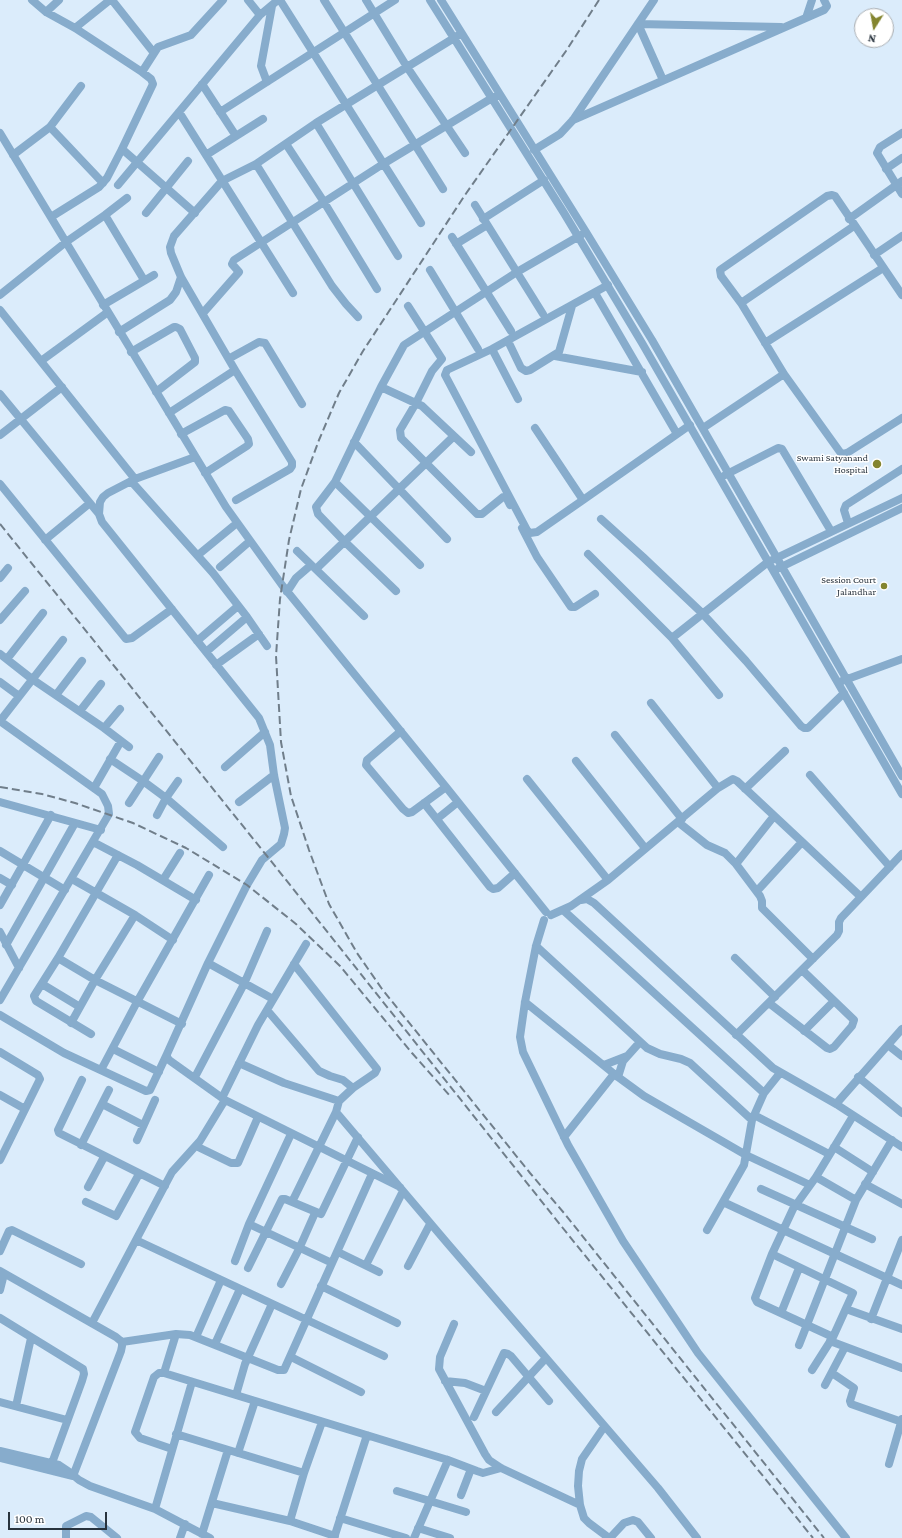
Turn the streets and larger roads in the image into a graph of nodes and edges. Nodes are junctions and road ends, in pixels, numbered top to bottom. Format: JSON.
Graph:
{"nodes":[{"id":1,"x":32,"y":0,"type":"edge"},
{"id":2,"x":59,"y":0,"type":"edge"},
{"id":3,"x":111,"y":0,"type":"edge"},
{"id":4,"x":223,"y":0,"type":"edge"},
{"id":5,"x":248,"y":0,"type":"edge"},
{"id":6,"x":324,"y":0,"type":"edge"},
{"id":7,"x":366,"y":0,"type":"edge"},
{"id":8,"x":395,"y":0,"type":"edge"},
{"id":9,"x":430,"y":0,"type":"edge"},
{"id":10,"x":441,"y":0,"type":"edge"},
{"id":11,"x":654,"y":0,"type":"edge"},
{"id":12,"x":812,"y":0,"type":"edge"},
{"id":13,"x":824,"y":0,"type":"edge"},
{"id":14,"x":276,"y":2,"type":"edge"},
{"id":15,"x":46,"y":12,"type":"junction"},
{"id":16,"x":374,"y":13,"type":"junction"},
{"id":17,"x":260,"y":15,"type":"junction"},
{"id":18,"x":806,"y":18,"type":"junction"},
{"id":19,"x":638,"y":24,"type":"junction"},
{"id":20,"x":785,"y":27,"type":"junction"},
{"id":21,"x":75,"y":28,"type":"junction"},
{"id":22,"x":344,"y":33,"type":"junction"},
{"id":23,"x":458,"y":35,"type":"junction"},
{"id":24,"x":154,"y":53,"type":"junction"},
{"id":25,"x":313,"y":53,"type":"junction"},
{"id":26,"x":407,"y":67,"type":"junction"},
{"id":27,"x":142,"y":72,"type":"junction"},
{"id":28,"x":663,"y":80,"type":"junction"},
{"id":29,"x":267,"y":82,"type":"junction"},
{"id":30,"x":202,"y":84,"type":"junction"},
{"id":31,"x":378,"y":85,"type":"junction"},
{"id":32,"x":81,"y":86,"type":"dead end"},
{"id":33,"x":496,"y":96,"type":"junction"},
{"id":34,"x":346,"y":105,"type":"junction"},
{"id":35,"x":179,"y":112,"type":"junction"},
{"id":36,"x":220,"y":112,"type":"junction"},
{"id":37,"x":263,"y":119,"type":"dead end"},
{"id":38,"x":573,"y":120,"type":"junction"},
{"id":39,"x":316,"y":123,"type":"junction"},
{"id":40,"x":446,"y":126,"type":"junction"},
{"id":41,"x":50,"y":127,"type":"junction"},
{"id":42,"x":902,"y":132,"type":"edge"},
{"id":43,"x":236,"y":136,"type":"junction"},
{"id":44,"x":1,"y":137,"type":"edge"},
{"id":45,"x":286,"y":144,"type":"junction"},
{"id":46,"x":415,"y":144,"type":"junction"},
{"id":47,"x":122,"y":150,"type":"junction"},
{"id":48,"x":534,"y":150,"type":"junction"},
{"id":49,"x":465,"y":153,"type":"dead end"},
{"id":50,"x":13,"y":155,"type":"junction"},
{"id":51,"x":206,"y":155,"type":"junction"},
{"id":52,"x":902,"y":158,"type":"edge"},
{"id":53,"x":188,"y":161,"type":"dead end"},
{"id":54,"x":137,"y":162,"type":"junction"},
{"id":55,"x":256,"y":164,"type":"junction"},
{"id":56,"x":383,"y":164,"type":"junction"},
{"id":57,"x":886,"y":169,"type":"junction"},
{"id":58,"x":544,"y":180,"type":"junction"},
{"id":59,"x":222,"y":181,"type":"junction"},
{"id":60,"x":103,"y":183,"type":"junction"},
{"id":61,"x":353,"y":183,"type":"junction"},
{"id":62,"x":899,"y":183,"type":"edge"},
{"id":63,"x":118,"y":185,"type":"dead end"},
{"id":64,"x":167,"y":188,"type":"junction"},
{"id":65,"x":443,"y":189,"type":"dead end"},
{"id":66,"x":902,"y":194,"type":"edge"},
{"id":67,"x":127,"y":198,"type":"dead end"},
{"id":68,"x":324,"y":202,"type":"junction"},
{"id":69,"x":475,"y":205,"type":"dead end"},
{"id":70,"x":146,"y":213,"type":"dead end"},
{"id":71,"x":195,"y":213,"type":"junction"},
{"id":72,"x":105,"y":215,"type":"junction"},
{"id":73,"x":51,"y":217,"type":"junction"},
{"id":74,"x":849,"y":219,"type":"junction"},
{"id":75,"x":292,"y":222,"type":"junction"},
{"id":76,"x":485,"y":222,"type":"junction"},
{"id":77,"x":420,"y":223,"type":"dead end"},
{"id":78,"x":854,"y":226,"type":"junction"},
{"id":79,"x":586,"y":232,"type":"junction"},
{"id":80,"x":902,"y":236,"type":"edge"},
{"id":81,"x":578,"y":237,"type":"junction"},
{"id":82,"x":66,"y":242,"type":"junction"},
{"id":83,"x":262,"y":242,"type":"junction"},
{"id":84,"x":874,"y":255,"type":"junction"},
{"id":85,"x":398,"y":256,"type":"dead end"},
{"id":86,"x":883,"y":268,"type":"junction"},
{"id":87,"x":430,"y":270,"type":"dead end"},
{"id":88,"x":517,"y":272,"type":"junction"},
{"id":89,"x":154,"y":275,"type":"dead end"},
{"id":90,"x":181,"y":277,"type":"junction"},
{"id":91,"x":144,"y":280,"type":"junction"},
{"id":92,"x":608,"y":286,"type":"junction"},
{"id":93,"x":376,"y":290,"type":"dead end"},
{"id":94,"x":486,"y":291,"type":"junction"},
{"id":95,"x":293,"y":293,"type":"dead end"},
{"id":96,"x":595,"y":293,"type":"junction"},
{"id":97,"x":0,"y":295,"type":"edge"},
{"id":98,"x":902,"y":295,"type":"edge"},
{"id":99,"x":741,"y":303,"type":"junction"},
{"id":100,"x":408,"y":306,"type":"dead end"},
{"id":101,"x":572,"y":306,"type":"junction"},
{"id":102,"x":105,"y":309,"type":"junction"},
{"id":103,"x":0,"y":310,"type":"edge"},
{"id":104,"x":456,"y":311,"type":"junction"},
{"id":105,"x":203,"y":313,"type":"junction"},
{"id":106,"x":543,"y":314,"type":"dead end"},
{"id":107,"x":358,"y":317,"type":"dead end"},
{"id":108,"x":424,"y":331,"type":"junction"},
{"id":109,"x":511,"y":331,"type":"dead end"},
{"id":110,"x":119,"y":332,"type":"junction"},
{"id":111,"x":508,"y":341,"type":"junction"},
{"id":112,"x":765,"y":343,"type":"junction"},
{"id":113,"x":478,"y":349,"type":"dead end"},
{"id":114,"x":492,"y":349,"type":"junction"},
{"id":115,"x":131,"y":352,"type":"junction"},
{"id":116,"x":555,"y":356,"type":"junction"},
{"id":117,"x":230,"y":358,"type":"junction"},
{"id":118,"x":41,"y":361,"type":"junction"},
{"id":119,"x":235,"y":370,"type":"junction"},
{"id":120,"x":642,"y":372,"type":"junction"},
{"id":121,"x":784,"y":374,"type":"junction"},
{"id":122,"x":62,"y":387,"type":"junction"},
{"id":123,"x":381,"y":387,"type":"junction"},
{"id":124,"x":156,"y":392,"type":"junction"},
{"id":125,"x":0,"y":394,"type":"edge"},
{"id":126,"x":518,"y":399,"type":"dead end"},
{"id":127,"x":416,"y":403,"type":"junction"},
{"id":128,"x":302,"y":404,"type":"dead end"},
{"id":129,"x":170,"y":413,"type":"junction"},
{"id":130,"x":902,"y":418,"type":"edge"},
{"id":131,"x":20,"y":420,"type":"junction"},
{"id":132,"x":690,"y":425,"type":"junction"},
{"id":133,"x":535,"y":428,"type":"dead end"},
{"id":134,"x":703,"y":428,"type":"junction"},
{"id":135,"x":181,"y":434,"type":"junction"},
{"id":136,"x":677,"y":434,"type":"junction"},
{"id":137,"x":0,"y":435,"type":"edge"},
{"id":138,"x":454,"y":436,"type":"junction"},
{"id":139,"x":354,"y":442,"type":"junction"},
{"id":140,"x":471,"y":452,"type":"dead end"},
{"id":141,"x":195,"y":457,"type":"junction"},
{"id":142,"x":426,"y":464,"type":"junction"},
{"id":143,"x":902,"y":469,"type":"edge"},
{"id":144,"x":205,"y":473,"type":"junction"},
{"id":145,"x":729,"y":473,"type":"junction"},
{"id":146,"x":720,"y":478,"type":"junction"},
{"id":147,"x":133,"y":480,"type":"junction"},
{"id":148,"x":335,"y":482,"type":"junction"},
{"id":149,"x":0,"y":484,"type":"edge"},
{"id":150,"x":398,"y":489,"type":"junction"},
{"id":151,"x":902,"y":498,"type":"edge"},
{"id":152,"x":236,"y":500,"type":"dead end"},
{"id":153,"x":584,"y":500,"type":"junction"},
{"id":154,"x":90,"y":503,"type":"junction"},
{"id":155,"x":902,"y":508,"type":"edge"},
{"id":156,"x":880,"y":513,"type":"junction"},
{"id":157,"x":99,"y":514,"type":"junction"},
{"id":158,"x":370,"y":516,"type":"junction"},
{"id":159,"x":601,"y":519,"type":"dead end"},
{"id":160,"x":237,"y":523,"type":"junction"},
{"id":161,"x":848,"y":523,"type":"junction"},
{"id":162,"x":831,"y":531,"type":"junction"},
{"id":163,"x":447,"y":539,"type":"dead end"},
{"id":164,"x":45,"y":540,"type":"junction"},
{"id":165,"x":250,"y":541,"type":"junction"},
{"id":166,"x":344,"y":542,"type":"junction"},
{"id":167,"x":297,"y":551,"type":"dead end"},
{"id":168,"x":588,"y":554,"type":"dead end"},
{"id":169,"x":198,"y":556,"type":"junction"},
{"id":170,"x":777,"y":558,"type":"junction"},
{"id":171,"x":768,"y":562,"type":"junction"},
{"id":172,"x":420,"y":565,"type":"dead end"},
{"id":173,"x":782,"y":566,"type":"junction"},
{"id":174,"x":220,"y":567,"type":"dead end"},
{"id":175,"x":314,"y":567,"type":"junction"},
{"id":176,"x":8,"y":568,"type":"dead end"},
{"id":177,"x":773,"y":571,"type":"junction"},
{"id":178,"x":0,"y":578,"type":"edge"},
{"id":179,"x":25,"y":591,"type":"dead end"},
{"id":180,"x":396,"y":591,"type":"dead end"},
{"id":181,"x":287,"y":592,"type":"junction"},
{"id":182,"x":595,"y":594,"type":"dead end"},
{"id":183,"x":238,"y":606,"type":"junction"},
{"id":184,"x":172,"y":609,"type":"junction"},
{"id":185,"x":43,"y":614,"type":"dead end"},
{"id":186,"x":702,"y":614,"type":"junction"},
{"id":187,"x":364,"y":616,"type":"dead end"},
{"id":188,"x":247,"y":617,"type":"junction"},
{"id":189,"x":0,"y":620,"type":"edge"},
{"id":190,"x":259,"y":634,"type":"junction"},
{"id":191,"x":672,"y":638,"type":"junction"},
{"id":192,"x":63,"y":640,"type":"dead end"},
{"id":193,"x":197,"y":641,"type":"junction"},
{"id":194,"x":267,"y":646,"type":"dead end"},
{"id":195,"x":206,"y":652,"type":"junction"},
{"id":196,"x":0,"y":654,"type":"edge"},
{"id":197,"x":7,"y":659,"type":"junction"},
{"id":198,"x":902,"y":659,"type":"edge"},
{"id":199,"x":82,"y":661,"type":"dead end"},
{"id":200,"x":216,"y":665,"type":"junction"},
{"id":201,"x":32,"y":679,"type":"junction"},
{"id":202,"x":847,"y":680,"type":"junction"},
{"id":203,"x":0,"y":682,"type":"edge"},
{"id":204,"x":838,"y":683,"type":"junction"},
{"id":205,"x":101,"y":684,"type":"dead end"},
{"id":206,"x":844,"y":693,"type":"junction"},
{"id":207,"x":56,"y":694,"type":"junction"},
{"id":208,"x":719,"y":694,"type":"dead end"},
{"id":209,"x":19,"y":696,"type":"junction"},
{"id":210,"x":651,"y":703,"type":"dead end"},
{"id":211,"x":120,"y":709,"type":"dead end"},
{"id":212,"x":80,"y":711,"type":"junction"},
{"id":213,"x":0,"y":721,"type":"edge"},
{"id":214,"x":104,"y":728,"type":"junction"},
{"id":215,"x":401,"y":731,"type":"junction"},
{"id":216,"x":265,"y":732,"type":"junction"},
{"id":217,"x":615,"y":735,"type":"dead end"},
{"id":218,"x":121,"y":741,"type":"junction"},
{"id":219,"x":129,"y":747,"type":"dead end"},
{"id":220,"x":785,"y":751,"type":"dead end"},
{"id":221,"x":159,"y":757,"type":"dead end"},
{"id":222,"x":110,"y":759,"type":"junction"},
{"id":223,"x":576,"y":761,"type":"dead end"},
{"id":224,"x":225,"y":767,"type":"dead end"},
{"id":225,"x":274,"y":775,"type":"junction"},
{"id":226,"x":810,"y":775,"type":"dead end"},
{"id":227,"x":902,"y":776,"type":"edge"},
{"id":228,"x":527,"y":779,"type":"dead end"},
{"id":229,"x":143,"y":781,"type":"junction"},
{"id":230,"x":178,"y":781,"type":"dead end"},
{"id":231,"x":446,"y":787,"type":"junction"},
{"id":232,"x":94,"y":788,"type":"junction"},
{"id":233,"x":718,"y":788,"type":"junction"},
{"id":234,"x":745,"y":789,"type":"junction"},
{"id":235,"x":902,"y":794,"type":"edge"},
{"id":236,"x":166,"y":798,"type":"junction"},
{"id":237,"x":0,"y":802,"type":"edge"},
{"id":238,"x":239,"y":802,"type":"dead end"},
{"id":239,"x":458,"y":802,"type":"junction"},
{"id":240,"x":129,"y":803,"type":"dead end"},
{"id":241,"x":424,"y":803,"type":"junction"},
{"id":242,"x":51,"y":815,"type":"junction"},
{"id":243,"x":158,"y":815,"type":"dead end"},
{"id":244,"x":774,"y":816,"type":"junction"},
{"id":245,"x":437,"y":819,"type":"junction"},
{"id":246,"x":680,"y":820,"type":"junction"},
{"id":247,"x":75,"y":823,"type":"junction"},
{"id":248,"x":101,"y":830,"type":"junction"},
{"id":249,"x":93,"y":842,"type":"junction"},
{"id":250,"x":802,"y":842,"type":"junction"},
{"id":251,"x":223,"y":847,"type":"dead end"},
{"id":252,"x":645,"y":848,"type":"junction"},
{"id":253,"x":0,"y":851,"type":"edge"},
{"id":254,"x":180,"y":853,"type":"dead end"},
{"id":255,"x":902,"y":854,"type":"edge"},
{"id":256,"x":118,"y":855,"type":"junction"},
{"id":257,"x":23,"y":864,"type":"junction"},
{"id":258,"x":736,"y":864,"type":"junction"},
{"id":259,"x":890,"y":868,"type":"junction"},
{"id":260,"x":515,"y":873,"type":"junction"},
{"id":261,"x":209,"y":875,"type":"dead end"},
{"id":262,"x":44,"y":877,"type":"junction"},
{"id":263,"x":0,"y":878,"type":"edge"},
{"id":264,"x":72,"y":879,"type":"junction"},
{"id":265,"x":163,"y":880,"type":"junction"},
{"id":266,"x":608,"y":880,"type":"junction"},
{"id":267,"x":12,"y":885,"type":"junction"},
{"id":268,"x":65,"y":890,"type":"junction"},
{"id":269,"x":757,"y":891,"type":"junction"},
{"id":270,"x":95,"y":892,"type":"junction"},
{"id":271,"x":861,"y":897,"type":"junction"},
{"id":272,"x":196,"y":900,"type":"junction"},
{"id":273,"x":581,"y":900,"type":"junction"},
{"id":274,"x":0,"y":905,"type":"edge"},
{"id":275,"x":563,"y":910,"type":"junction"},
{"id":276,"x":134,"y":915,"type":"junction"},
{"id":277,"x":547,"y":916,"type":"junction"},
{"id":278,"x":267,"y":931,"type":"dead end"},
{"id":279,"x":0,"y":932,"type":"edge"},
{"id":280,"x":173,"y":940,"type":"junction"},
{"id":281,"x":306,"y":944,"type":"dead end"},
{"id":282,"x":6,"y":945,"type":"junction"},
{"id":283,"x":536,"y":946,"type":"junction"},
{"id":284,"x":58,"y":958,"type":"junction"},
{"id":285,"x":734,"y":958,"type":"dead end"},
{"id":286,"x":813,"y":958,"type":"junction"},
{"id":287,"x":208,"y":963,"type":"junction"},
{"id":288,"x":294,"y":964,"type":"junction"},
{"id":289,"x":19,"y":968,"type":"junction"},
{"id":290,"x":802,"y":970,"type":"junction"},
{"id":291,"x":95,"y":980,"type":"junction"},
{"id":292,"x":42,"y":984,"type":"junction"},
{"id":293,"x":244,"y":984,"type":"junction"},
{"id":294,"x":1,"y":995,"type":"edge"},
{"id":295,"x":775,"y":997,"type":"junction"},
{"id":296,"x":273,"y":999,"type":"junction"},
{"id":297,"x":834,"y":1001,"type":"junction"},
{"id":298,"x":137,"y":1002,"type":"junction"},
{"id":299,"x":525,"y":1002,"type":"junction"},
{"id":300,"x":768,"y":1003,"type":"junction"},
{"id":301,"x":80,"y":1007,"type":"junction"},
{"id":302,"x":267,"y":1010,"type":"junction"},
{"id":303,"x":0,"y":1015,"type":"edge"},
{"id":304,"x":72,"y":1023,"type":"junction"},
{"id":305,"x":182,"y":1024,"type":"junction"},
{"id":306,"x":902,"y":1029,"type":"edge"},
{"id":307,"x":804,"y":1031,"type":"junction"},
{"id":308,"x":91,"y":1034,"type":"dead end"},
{"id":309,"x":736,"y":1035,"type":"junction"},
{"id":310,"x":640,"y":1042,"type":"junction"},
{"id":311,"x":888,"y":1045,"type":"junction"},
{"id":312,"x":112,"y":1049,"type":"junction"},
{"id":313,"x":0,"y":1052,"type":"edge"},
{"id":314,"x":167,"y":1054,"type":"junction"},
{"id":315,"x":626,"y":1056,"type":"junction"},
{"id":316,"x":902,"y":1056,"type":"edge"},
{"id":317,"x":239,"y":1063,"type":"junction"},
{"id":318,"x":604,"y":1065,"type":"junction"},
{"id":319,"x":101,"y":1070,"type":"junction"},
{"id":320,"x":158,"y":1072,"type":"junction"},
{"id":321,"x":780,"y":1073,"type":"junction"},
{"id":322,"x":616,"y":1075,"type":"junction"},
{"id":323,"x":195,"y":1077,"type":"junction"},
{"id":324,"x":858,"y":1077,"type":"junction"},
{"id":325,"x":82,"y":1080,"type":"dead end"},
{"id":326,"x":353,"y":1088,"type":"junction"},
{"id":327,"x":109,"y":1090,"type":"dead end"},
{"id":328,"x":764,"y":1093,"type":"junction"},
{"id":329,"x":0,"y":1095,"type":"edge"},
{"id":330,"x":223,"y":1099,"type":"junction"},
{"id":331,"x":155,"y":1100,"type":"dead end"},
{"id":332,"x":339,"y":1101,"type":"junction"},
{"id":333,"x":102,"y":1104,"type":"junction"},
{"id":334,"x":836,"y":1104,"type":"junction"},
{"id":335,"x":25,"y":1109,"type":"junction"},
{"id":336,"x":336,"y":1112,"type":"junction"},
{"id":337,"x":902,"y":1113,"type":"edge"},
{"id":338,"x":853,"y":1116,"type":"junction"},
{"id":339,"x":258,"y":1117,"type":"junction"},
{"id":340,"x":753,"y":1118,"type":"junction"},
{"id":341,"x":144,"y":1125,"type":"junction"},
{"id":342,"x":291,"y":1134,"type":"junction"},
{"id":343,"x":564,"y":1136,"type":"junction"},
{"id":344,"x":358,"y":1137,"type":"junction"},
{"id":345,"x":137,"y":1140,"type":"dead end"},
{"id":346,"x":892,"y":1140,"type":"junction"},
{"id":347,"x":81,"y":1145,"type":"junction"},
{"id":348,"x":196,"y":1146,"type":"junction"},
{"id":349,"x":318,"y":1147,"type":"junction"},
{"id":350,"x":834,"y":1147,"type":"junction"},
{"id":351,"x":902,"y":1147,"type":"edge"},
{"id":352,"x":829,"y":1154,"type":"junction"},
{"id":353,"x":746,"y":1155,"type":"junction"},
{"id":354,"x":104,"y":1157,"type":"junction"},
{"id":355,"x":0,"y":1160,"type":"edge"},
{"id":356,"x":346,"y":1161,"type":"junction"},
{"id":357,"x":873,"y":1172,"type":"junction"},
{"id":358,"x":139,"y":1174,"type":"junction"},
{"id":359,"x":372,"y":1174,"type":"junction"},
{"id":360,"x":816,"y":1177,"type":"junction"},
{"id":361,"x":865,"y":1184,"type":"junction"},
{"id":362,"x":810,"y":1185,"type":"junction"},
{"id":363,"x":165,"y":1186,"type":"junction"},
{"id":364,"x":88,"y":1187,"type":"dead end"},
{"id":365,"x":401,"y":1189,"type":"junction"},
{"id":366,"x":761,"y":1189,"type":"dead end"},
{"id":367,"x":856,"y":1200,"type":"junction"},
{"id":368,"x":86,"y":1202,"type":"dead end"},
{"id":369,"x":292,"y":1202,"type":"junction"},
{"id":370,"x":723,"y":1202,"type":"junction"},
{"id":371,"x":902,"y":1204,"type":"edge"},
{"id":372,"x":795,"y":1205,"type":"junction"},
{"id":373,"x":315,"y":1213,"type":"junction"},
{"id":374,"x":249,"y":1224,"type":"junction"},
{"id":375,"x":430,"y":1224,"type":"junction"},
{"id":376,"x":845,"y":1228,"type":"junction"},
{"id":377,"x":707,"y":1230,"type":"dead end"},
{"id":378,"x":783,"y":1230,"type":"junction"},
{"id":379,"x":266,"y":1232,"type":"junction"},
{"id":380,"x":872,"y":1239,"type":"dead end"},
{"id":381,"x":136,"y":1240,"type":"junction"},
{"id":382,"x":902,"y":1240,"type":"edge"},
{"id":383,"x":299,"y":1249,"type":"junction"},
{"id":384,"x":0,"y":1251,"type":"edge"},
{"id":385,"x":338,"y":1252,"type":"junction"},
{"id":386,"x":772,"y":1254,"type":"junction"},
{"id":387,"x":834,"y":1254,"type":"junction"},
{"id":388,"x":235,"y":1260,"type":"dead end"},
{"id":389,"x":332,"y":1263,"type":"junction"},
{"id":390,"x":81,"y":1264,"type":"dead end"},
{"id":391,"x":366,"y":1265,"type":"junction"},
{"id":392,"x":408,"y":1266,"type":"dead end"},
{"id":393,"x":248,"y":1268,"type":"dead end"},
{"id":394,"x":799,"y":1268,"type":"junction"},
{"id":395,"x":379,"y":1272,"type":"dead end"},
{"id":396,"x":2,"y":1273,"type":"edge"},
{"id":397,"x":888,"y":1279,"type":"junction"},
{"id":398,"x":221,"y":1280,"type":"junction"},
{"id":399,"x":824,"y":1280,"type":"junction"},
{"id":400,"x":281,"y":1284,"type":"dead end"},
{"id":401,"x":902,"y":1285,"type":"edge"},
{"id":402,"x":321,"y":1286,"type":"junction"},
{"id":403,"x":240,"y":1289,"type":"junction"},
{"id":404,"x":0,"y":1290,"type":"edge"},
{"id":405,"x":272,"y":1304,"type":"junction"},
{"id":406,"x":846,"y":1309,"type":"junction"},
{"id":407,"x":781,"y":1313,"type":"junction"},
{"id":408,"x":0,"y":1318,"type":"edge"},
{"id":409,"x":871,"y":1319,"type":"junction"},
{"id":410,"x":307,"y":1320,"type":"junction"},
{"id":411,"x":92,"y":1323,"type":"junction"},
{"id":412,"x":397,"y":1323,"type":"dead end"},
{"id":413,"x":454,"y":1324,"type":"dead end"},
{"id":414,"x":808,"y":1324,"type":"junction"},
{"id":415,"x":902,"y":1329,"type":"edge"},
{"id":416,"x":176,"y":1334,"type":"junction"},
{"id":417,"x":196,"y":1337,"type":"junction"},
{"id":418,"x":32,"y":1338,"type":"junction"},
{"id":419,"x":832,"y":1339,"type":"junction"},
{"id":420,"x":122,"y":1342,"type":"junction"},
{"id":421,"x":215,"y":1344,"type":"junction"},
{"id":422,"x":798,"y":1345,"type":"dead end"},
{"id":423,"x":845,"y":1347,"type":"junction"},
{"id":424,"x":384,"y":1356,"type":"dead end"},
{"id":425,"x":291,"y":1357,"type":"junction"},
{"id":426,"x":248,"y":1358,"type":"junction"},
{"id":427,"x":546,"y":1358,"type":"junction"},
{"id":428,"x":902,"y":1368,"type":"edge"},
{"id":429,"x":812,"y":1370,"type":"dead end"},
{"id":430,"x":164,"y":1372,"type":"junction"},
{"id":431,"x":832,"y":1373,"type":"junction"},
{"id":432,"x":529,"y":1377,"type":"junction"},
{"id":433,"x":445,"y":1381,"type":"junction"},
{"id":434,"x":192,"y":1382,"type":"junction"},
{"id":435,"x":825,"y":1385,"type":"dead end"},
{"id":436,"x":486,"y":1391,"type":"junction"},
{"id":437,"x":361,"y":1392,"type":"dead end"},
{"id":438,"x":236,"y":1395,"type":"junction"},
{"id":439,"x":255,"y":1401,"type":"junction"},
{"id":440,"x":549,"y":1401,"type":"dead end"},
{"id":441,"x":0,"y":1402,"type":"edge"},
{"id":442,"x":16,"y":1406,"type":"junction"},
{"id":443,"x":496,"y":1412,"type":"dead end"},
{"id":444,"x":474,"y":1417,"type":"dead end"},
{"id":445,"x":67,"y":1420,"type":"junction"},
{"id":446,"x":902,"y":1421,"type":"edge"},
{"id":447,"x":322,"y":1422,"type":"junction"},
{"id":448,"x":604,"y":1426,"type":"junction"},
{"id":449,"x":176,"y":1434,"type":"junction"},
{"id":450,"x":367,"y":1435,"type":"junction"},
{"id":451,"x":172,"y":1449,"type":"junction"},
{"id":452,"x":228,"y":1450,"type":"junction"},
{"id":453,"x":238,"y":1453,"type":"junction"},
{"id":454,"x":0,"y":1454,"type":"edge"},
{"id":455,"x":448,"y":1460,"type":"junction"},
{"id":456,"x":52,"y":1463,"type":"junction"},
{"id":457,"x":889,"y":1464,"type":"dead end"},
{"id":458,"x":501,"y":1468,"type":"junction"},
{"id":459,"x":471,"y":1469,"type":"junction"},
{"id":460,"x":304,"y":1473,"type":"junction"},
{"id":461,"x":73,"y":1476,"type":"junction"},
{"id":462,"x":397,"y":1491,"type":"dead end"},
{"id":463,"x":461,"y":1495,"type":"dead end"},
{"id":464,"x":430,"y":1501,"type":"junction"},
{"id":465,"x":212,"y":1503,"type":"junction"},
{"id":466,"x":580,"y":1505,"type":"junction"},
{"id":467,"x":155,"y":1509,"type":"junction"},
{"id":468,"x":466,"y":1512,"type":"dead end"},
{"id":469,"x":340,"y":1518,"type":"junction"},
{"id":470,"x":290,"y":1522,"type":"junction"},
{"id":471,"x":185,"y":1524,"type":"junction"},
{"id":472,"x":418,"y":1528,"type":"junction"},
{"id":473,"x":202,"y":1534,"type":"junction"},
{"id":474,"x":334,"y":1537,"type":"edge"},
{"id":475,"x":66,"y":1538,"type":"edge"},
{"id":476,"x":117,"y":1538,"type":"edge"},
{"id":477,"x":180,"y":1538,"type":"edge"},
{"id":478,"x":210,"y":1538,"type":"edge"},
{"id":479,"x":406,"y":1538,"type":"edge"},
{"id":480,"x":414,"y":1538,"type":"edge"},
{"id":481,"x":450,"y":1538,"type":"edge"},
{"id":482,"x":610,"y":1538,"type":"edge"},
{"id":483,"x":652,"y":1538,"type":"edge"},
{"id":484,"x":698,"y":1538,"type":"edge"},
{"id":485,"x":846,"y":1538,"type":"edge"}],
"edges":[{"from":1,"to":15,"type":"street"},
{"from":2,"to":15,"type":"street"},
{"from":3,"to":21,"type":"street"},
{"from":3,"to":24,"type":"street"},
{"from":4,"to":24,"type":"street"},
{"from":5,"to":17,"type":"street"},
{"from":6,"to":22,"type":"street"},
{"from":7,"to":16,"type":"street"},
{"from":8,"to":16,"type":"street"},
{"from":9,"to":23,"type":"street"},
{"from":10,"to":23,"type":"street"},
{"from":11,"to":19,"type":"street"},
{"from":12,"to":18,"type":"street"},
{"from":13,"to":18,"type":"street"},
{"from":14,"to":17,"type":"street"},
{"from":14,"to":25,"type":"street"},
{"from":14,"to":29,"type":"street"},
{"from":15,"to":21,"type":"street"},
{"from":16,"to":22,"type":"street"},
{"from":16,"to":26,"type":"street"},
{"from":17,"to":30,"type":"street"},
{"from":18,"to":20,"type":"street"},
{"from":19,"to":20,"type":"street"},
{"from":19,"to":28,"type":"street"},
{"from":19,"to":38,"type":"street"},
{"from":20,"to":28,"type":"street"},
{"from":21,"to":27,"type":"street"},
{"from":22,"to":25,"type":"street"},
{"from":22,"to":31,"type":"street"},
{"from":23,"to":26,"type":"street"},
{"from":23,"to":33,"type":"street"},
{"from":24,"to":27,"type":"street"},
{"from":25,"to":29,"type":"street"},
{"from":25,"to":34,"type":"street"},
{"from":26,"to":31,"type":"street"},
{"from":26,"to":40,"type":"street"},
{"from":27,"to":47,"type":"street"},
{"from":28,"to":38,"type":"street"},
{"from":29,"to":36,"type":"street"},
{"from":30,"to":35,"type":"street"},
{"from":30,"to":36,"type":"street"},
{"from":31,"to":34,"type":"street"},
{"from":31,"to":46,"type":"street"},
{"from":32,"to":41,"type":"street"},
{"from":33,"to":40,"type":"street"},
{"from":33,"to":48,"type":"street"},
{"from":33,"to":58,"type":"street"},
{"from":34,"to":39,"type":"street"},
{"from":34,"to":56,"type":"street"},
{"from":35,"to":51,"type":"street"},
{"from":35,"to":54,"type":"street"},
{"from":36,"to":43,"type":"street"},
{"from":37,"to":43,"type":"street"},
{"from":38,"to":48,"type":"street"},
{"from":39,"to":45,"type":"street"},
{"from":39,"to":61,"type":"street"},
{"from":40,"to":46,"type":"street"},
{"from":40,"to":49,"type":"street"},
{"from":41,"to":50,"type":"street"},
{"from":41,"to":60,"type":"street"},
{"from":42,"to":57,"type":"street"},
{"from":43,"to":51,"type":"street"},
{"from":44,"to":50,"type":"street"},
{"from":45,"to":55,"type":"street"},
{"from":45,"to":68,"type":"street"},
{"from":46,"to":56,"type":"street"},
{"from":46,"to":65,"type":"street"},
{"from":47,"to":54,"type":"street"},
{"from":47,"to":60,"type":"street"},
{"from":48,"to":79,"type":"street"},
{"from":50,"to":73,"type":"street"},
{"from":51,"to":59,"type":"street"},
{"from":52,"to":57,"type":"street"},
{"from":53,"to":64,"type":"street"},
{"from":54,"to":63,"type":"street"},
{"from":54,"to":64,"type":"street"},
{"from":55,"to":59,"type":"street"},
{"from":55,"to":75,"type":"street"},
{"from":56,"to":61,"type":"street"},
{"from":56,"to":77,"type":"street"},
{"from":57,"to":62,"type":"street"},
{"from":58,"to":76,"type":"street"},
{"from":58,"to":81,"type":"street"},
{"from":59,"to":71,"type":"street"},
{"from":59,"to":83,"type":"street"},
{"from":60,"to":73,"type":"street"},
{"from":61,"to":68,"type":"street"},
{"from":61,"to":85,"type":"street"},
{"from":62,"to":66,"type":"street"},
{"from":62,"to":74,"type":"street"},
{"from":64,"to":70,"type":"street"},
{"from":64,"to":71,"type":"street"},
{"from":67,"to":72,"type":"street"},
{"from":68,"to":75,"type":"street"},
{"from":68,"to":93,"type":"street"},
{"from":69,"to":76,"type":"street"},
{"from":71,"to":90,"type":"street"},
{"from":72,"to":82,"type":"street"},
{"from":72,"to":91,"type":"street"},
{"from":73,"to":82,"type":"street"},
{"from":74,"to":78,"type":"street"},
{"from":74,"to":99,"type":"street"},
{"from":75,"to":83,"type":"street"},
{"from":75,"to":107,"type":"street"},
{"from":76,"to":88,"type":"street"},
{"from":76,"to":94,"type":"street"},
{"from":78,"to":84,"type":"street"},
{"from":78,"to":99,"type":"street"},
{"from":79,"to":81,"type":"street"},
{"from":79,"to":134,"type":"street"},
{"from":80,"to":84,"type":"street"},
{"from":81,"to":88,"type":"street"},
{"from":81,"to":92,"type":"street"},
{"from":82,"to":97,"type":"street"},
{"from":82,"to":102,"type":"street"},
{"from":83,"to":95,"type":"street"},
{"from":83,"to":105,"type":"street"},
{"from":84,"to":86,"type":"street"},
{"from":86,"to":98,"type":"street"},
{"from":86,"to":112,"type":"street"},
{"from":87,"to":104,"type":"street"},
{"from":88,"to":94,"type":"street"},
{"from":88,"to":106,"type":"street"},
{"from":89,"to":91,"type":"street"},
{"from":90,"to":105,"type":"street"},
{"from":90,"to":110,"type":"street"},
{"from":91,"to":102,"type":"street"},
{"from":92,"to":96,"type":"street"},
{"from":92,"to":132,"type":"street"},
{"from":94,"to":104,"type":"street"},
{"from":94,"to":109,"type":"street"},
{"from":96,"to":101,"type":"street"},
{"from":96,"to":120,"type":"street"},
{"from":99,"to":112,"type":"street"},
{"from":100,"to":108,"type":"street"},
{"from":101,"to":111,"type":"street"},
{"from":101,"to":116,"type":"street"},
{"from":102,"to":110,"type":"street"},
{"from":102,"to":118,"type":"street"},
{"from":103,"to":118,"type":"street"},
{"from":104,"to":108,"type":"street"},
{"from":104,"to":113,"type":"street"},
{"from":105,"to":117,"type":"street"},
{"from":108,"to":123,"type":"street"},
{"from":108,"to":127,"type":"street"},
{"from":110,"to":115,"type":"street"},
{"from":111,"to":114,"type":"street"},
{"from":111,"to":116,"type":"street"},
{"from":112,"to":121,"type":"street"},
{"from":114,"to":126,"type":"street"},
{"from":114,"to":153,"type":"street"},
{"from":115,"to":124,"type":"street"},
{"from":115,"to":124,"type":"street"},
{"from":116,"to":120,"type":"street"},
{"from":117,"to":119,"type":"street"},
{"from":117,"to":128,"type":"street"},
{"from":118,"to":122,"type":"street"},
{"from":119,"to":129,"type":"street"},
{"from":119,"to":152,"type":"street"},
{"from":120,"to":136,"type":"street"},
{"from":121,"to":130,"type":"street"},
{"from":121,"to":134,"type":"street"},
{"from":122,"to":131,"type":"street"},
{"from":122,"to":147,"type":"street"},
{"from":123,"to":127,"type":"street"},
{"from":123,"to":139,"type":"street"},
{"from":124,"to":129,"type":"street"},
{"from":125,"to":131,"type":"street"},
{"from":127,"to":138,"type":"street"},
{"from":127,"to":142,"type":"street"},
{"from":129,"to":135,"type":"street"},
{"from":131,"to":137,"type":"street"},
{"from":131,"to":154,"type":"street"},
{"from":132,"to":136,"type":"street"},
{"from":132,"to":146,"type":"street"},
{"from":133,"to":153,"type":"street"},
{"from":134,"to":145,"type":"street"},
{"from":135,"to":141,"type":"street"},
{"from":135,"to":144,"type":"street"},
{"from":136,"to":153,"type":"street"},
{"from":138,"to":140,"type":"street"},
{"from":138,"to":142,"type":"street"},
{"from":139,"to":148,"type":"street"},
{"from":139,"to":150,"type":"street"},
{"from":141,"to":144,"type":"street"},
{"from":141,"to":147,"type":"street"},
{"from":142,"to":150,"type":"street"},
{"from":142,"to":182,"type":"street"},
{"from":143,"to":161,"type":"street"},
{"from":144,"to":160,"type":"street"},
{"from":145,"to":146,"type":"street"},
{"from":145,"to":162,"type":"street"},
{"from":145,"to":170,"type":"street"},
{"from":146,"to":171,"type":"street"},
{"from":147,"to":157,"type":"street"},
{"from":147,"to":169,"type":"street"},
{"from":148,"to":158,"type":"street"},
{"from":148,"to":166,"type":"street"},
{"from":149,"to":164,"type":"street"},
{"from":150,"to":158,"type":"street"},
{"from":150,"to":163,"type":"street"},
{"from":151,"to":156,"type":"street"},
{"from":154,"to":157,"type":"street"},
{"from":154,"to":164,"type":"street"},
{"from":155,"to":156,"type":"street"},
{"from":156,"to":161,"type":"street"},
{"from":156,"to":173,"type":"street"},
{"from":157,"to":184,"type":"street"},
{"from":158,"to":166,"type":"street"},
{"from":158,"to":172,"type":"street"},
{"from":159,"to":186,"type":"street"},
{"from":160,"to":165,"type":"street"},
{"from":160,"to":169,"type":"street"},
{"from":161,"to":162,"type":"street"},
{"from":162,"to":170,"type":"street"},
{"from":164,"to":184,"type":"street"},
{"from":165,"to":174,"type":"street"},
{"from":165,"to":181,"type":"street"},
{"from":166,"to":175,"type":"street"},
{"from":166,"to":180,"type":"street"},
{"from":167,"to":175,"type":"street"},
{"from":168,"to":191,"type":"street"},
{"from":169,"to":183,"type":"street"},
{"from":170,"to":171,"type":"street"},
{"from":170,"to":173,"type":"street"},
{"from":171,"to":177,"type":"street"},
{"from":171,"to":186,"type":"street"},
{"from":173,"to":177,"type":"street"},
{"from":173,"to":202,"type":"street"},
{"from":175,"to":181,"type":"street"},
{"from":175,"to":187,"type":"street"},
{"from":176,"to":178,"type":"street"},
{"from":177,"to":204,"type":"street"},
{"from":179,"to":189,"type":"street"},
{"from":181,"to":215,"type":"street"},
{"from":183,"to":188,"type":"street"},
{"from":183,"to":193,"type":"street"},
{"from":184,"to":193,"type":"street"},
{"from":185,"to":197,"type":"street"},
{"from":186,"to":191,"type":"street"},
{"from":186,"to":206,"type":"street"},
{"from":188,"to":190,"type":"street"},
{"from":188,"to":195,"type":"street"},
{"from":190,"to":194,"type":"street"},
{"from":190,"to":200,"type":"street"},
{"from":191,"to":208,"type":"street"},
{"from":192,"to":201,"type":"street"},
{"from":193,"to":195,"type":"street"},
{"from":195,"to":200,"type":"street"},
{"from":196,"to":197,"type":"street"},
{"from":197,"to":201,"type":"street"},
{"from":198,"to":202,"type":"street"},
{"from":199,"to":207,"type":"street"},
{"from":200,"to":216,"type":"street"},
{"from":201,"to":207,"type":"street"},
{"from":201,"to":209,"type":"street"},
{"from":202,"to":204,"type":"street"},
{"from":202,"to":227,"type":"street"},
{"from":203,"to":209,"type":"street"},
{"from":204,"to":206,"type":"street"},
{"from":205,"to":212,"type":"street"},
{"from":206,"to":235,"type":"street"},
{"from":207,"to":212,"type":"street"},
{"from":209,"to":213,"type":"street"},
{"from":210,"to":233,"type":"street"},
{"from":211,"to":214,"type":"street"},
{"from":212,"to":214,"type":"street"},
{"from":213,"to":232,"type":"street"},
{"from":214,"to":218,"type":"street"},
{"from":215,"to":231,"type":"street"},
{"from":215,"to":241,"type":"street"},
{"from":216,"to":224,"type":"street"},
{"from":216,"to":225,"type":"street"},
{"from":217,"to":246,"type":"street"},
{"from":218,"to":219,"type":"street"},
{"from":218,"to":222,"type":"street"},
{"from":220,"to":234,"type":"street"},
{"from":221,"to":229,"type":"street"},
{"from":222,"to":229,"type":"street"},
{"from":222,"to":232,"type":"street"},
{"from":223,"to":252,"type":"street"},
{"from":225,"to":238,"type":"street"},
{"from":225,"to":287,"type":"street"},
{"from":226,"to":259,"type":"street"},
{"from":228,"to":266,"type":"street"},
{"from":229,"to":236,"type":"street"},
{"from":229,"to":240,"type":"street"},
{"from":230,"to":236,"type":"street"},
{"from":231,"to":239,"type":"street"},
{"from":231,"to":241,"type":"street"},
{"from":232,"to":248,"type":"street"},
{"from":233,"to":234,"type":"street"},
{"from":233,"to":246,"type":"street"},
{"from":234,"to":244,"type":"street"},
{"from":236,"to":243,"type":"street"},
{"from":236,"to":251,"type":"street"},
{"from":237,"to":242,"type":"street"},
{"from":239,"to":245,"type":"street"},
{"from":239,"to":260,"type":"street"},
{"from":241,"to":245,"type":"street"},
{"from":242,"to":247,"type":"street"},
{"from":242,"to":257,"type":"street"},
{"from":244,"to":250,"type":"street"},
{"from":244,"to":258,"type":"street"},
{"from":245,"to":260,"type":"street"},
{"from":246,"to":252,"type":"street"},
{"from":246,"to":258,"type":"street"},
{"from":247,"to":248,"type":"street"},
{"from":247,"to":262,"type":"street"},
{"from":248,"to":249,"type":"street"},
{"from":249,"to":256,"type":"street"},
{"from":249,"to":264,"type":"street"},
{"from":250,"to":269,"type":"street"},
{"from":250,"to":271,"type":"street"},
{"from":252,"to":266,"type":"street"},
{"from":253,"to":257,"type":"street"},
{"from":254,"to":265,"type":"street"},
{"from":255,"to":259,"type":"street"},
{"from":256,"to":265,"type":"street"},
{"from":256,"to":270,"type":"street"},
{"from":257,"to":262,"type":"street"},
{"from":257,"to":267,"type":"street"},
{"from":258,"to":269,"type":"street"},
{"from":259,"to":271,"type":"street"},
{"from":260,"to":277,"type":"street"},
{"from":261,"to":272,"type":"street"},
{"from":262,"to":268,"type":"street"},
{"from":262,"to":282,"type":"street"},
{"from":263,"to":267,"type":"street"},
{"from":264,"to":268,"type":"street"},
{"from":264,"to":270,"type":"street"},
{"from":265,"to":272,"type":"street"},
{"from":266,"to":273,"type":"street"},
{"from":267,"to":274,"type":"street"},
{"from":268,"to":289,"type":"street"},
{"from":269,"to":286,"type":"street"},
{"from":270,"to":276,"type":"street"},
{"from":270,"to":284,"type":"street"},
{"from":271,"to":286,"type":"street"},
{"from":272,"to":280,"type":"street"},
{"from":273,"to":275,"type":"street"},
{"from":273,"to":309,"type":"street"},
{"from":275,"to":277,"type":"street"},
{"from":275,"to":328,"type":"street"},
{"from":276,"to":280,"type":"street"},
{"from":276,"to":291,"type":"street"},
{"from":277,"to":283,"type":"street"},
{"from":278,"to":293,"type":"street"},
{"from":279,"to":282,"type":"street"},
{"from":280,"to":298,"type":"street"},
{"from":281,"to":288,"type":"street"},
{"from":282,"to":289,"type":"street"},
{"from":283,"to":299,"type":"street"},
{"from":283,"to":310,"type":"street"},
{"from":284,"to":291,"type":"street"},
{"from":284,"to":292,"type":"street"},
{"from":285,"to":295,"type":"street"},
{"from":286,"to":290,"type":"street"},
{"from":287,"to":293,"type":"street"},
{"from":287,"to":305,"type":"street"},
{"from":288,"to":296,"type":"street"},
{"from":288,"to":326,"type":"street"},
{"from":289,"to":294,"type":"street"},
{"from":290,"to":295,"type":"street"},
{"from":290,"to":297,"type":"street"},
{"from":291,"to":298,"type":"street"},
{"from":291,"to":301,"type":"street"},
{"from":292,"to":301,"type":"street"},
{"from":292,"to":304,"type":"street"},
{"from":293,"to":296,"type":"street"},
{"from":293,"to":323,"type":"street"},
{"from":295,"to":300,"type":"street"},
{"from":296,"to":302,"type":"street"},
{"from":297,"to":307,"type":"street"},
{"from":297,"to":307,"type":"street"},
{"from":298,"to":305,"type":"street"},
{"from":298,"to":312,"type":"street"},
{"from":299,"to":318,"type":"street"},
{"from":299,"to":343,"type":"street"},
{"from":300,"to":307,"type":"street"},
{"from":300,"to":309,"type":"street"},
{"from":301,"to":304,"type":"street"},
{"from":302,"to":317,"type":"street"},
{"from":302,"to":326,"type":"street"},
{"from":303,"to":319,"type":"street"},
{"from":304,"to":308,"type":"street"},
{"from":305,"to":314,"type":"street"},
{"from":306,"to":311,"type":"street"},
{"from":309,"to":321,"type":"street"},
{"from":310,"to":315,"type":"street"},
{"from":310,"to":340,"type":"street"},
{"from":311,"to":316,"type":"street"},
{"from":311,"to":324,"type":"street"},
{"from":312,"to":319,"type":"street"},
{"from":312,"to":320,"type":"street"},
{"from":313,"to":335,"type":"street"},
{"from":314,"to":320,"type":"street"},
{"from":314,"to":323,"type":"street"},
{"from":315,"to":318,"type":"street"},
{"from":315,"to":322,"type":"street"},
{"from":317,"to":330,"type":"street"},
{"from":317,"to":332,"type":"street"},
{"from":318,"to":322,"type":"street"},
{"from":319,"to":320,"type":"street"},
{"from":321,"to":328,"type":"street"},
{"from":321,"to":334,"type":"street"},
{"from":322,"to":343,"type":"street"},
{"from":322,"to":353,"type":"street"},
{"from":323,"to":330,"type":"street"},
{"from":324,"to":334,"type":"street"},
{"from":324,"to":337,"type":"street"},
{"from":325,"to":347,"type":"street"},
{"from":326,"to":332,"type":"street"},
{"from":327,"to":333,"type":"street"},
{"from":328,"to":340,"type":"street"},
{"from":329,"to":335,"type":"street"},
{"from":330,"to":339,"type":"street"},
{"from":330,"to":348,"type":"street"},
{"from":331,"to":341,"type":"street"},
{"from":332,"to":336,"type":"street"},
{"from":333,"to":341,"type":"street"},
{"from":333,"to":347,"type":"street"},
{"from":334,"to":338,"type":"street"},
{"from":335,"to":355,"type":"street"},
{"from":336,"to":344,"type":"street"},
{"from":336,"to":349,"type":"street"},
{"from":338,"to":346,"type":"street"},
{"from":338,"to":350,"type":"street"},
{"from":339,"to":342,"type":"street"},
{"from":339,"to":348,"type":"street"},
{"from":340,"to":352,"type":"street"},
{"from":340,"to":353,"type":"street"},
{"from":341,"to":345,"type":"street"},
{"from":342,"to":349,"type":"street"},
{"from":342,"to":374,"type":"street"},
{"from":343,"to":485,"type":"street"},
{"from":344,"to":356,"type":"street"},
{"from":344,"to":365,"type":"street"},
{"from":346,"to":351,"type":"street"},
{"from":346,"to":357,"type":"street"},
{"from":347,"to":354,"type":"street"},
{"from":348,"to":363,"type":"street"},
{"from":349,"to":356,"type":"street"},
{"from":349,"to":369,"type":"street"},
{"from":350,"to":352,"type":"street"},
{"from":350,"to":357,"type":"street"},
{"from":352,"to":360,"type":"street"},
{"from":353,"to":362,"type":"street"},
{"from":353,"to":370,"type":"street"},
{"from":354,"to":358,"type":"street"},
{"from":354,"to":364,"type":"street"},
{"from":356,"to":359,"type":"street"},
{"from":356,"to":373,"type":"street"},
{"from":357,"to":361,"type":"street"},
{"from":358,"to":363,"type":"street"},
{"from":358,"to":368,"type":"street"},
{"from":359,"to":365,"type":"street"},
{"from":359,"to":385,"type":"street"},
{"from":360,"to":362,"type":"street"},
{"from":360,"to":367,"type":"street"},
{"from":361,"to":367,"type":"street"},
{"from":361,"to":371,"type":"street"},
{"from":362,"to":372,"type":"street"},
{"from":363,"to":381,"type":"street"},
{"from":365,"to":375,"type":"street"},
{"from":365,"to":391,"type":"street"},
{"from":366,"to":372,"type":"street"},
{"from":367,"to":376,"type":"street"},
{"from":369,"to":373,"type":"street"},
{"from":369,"to":379,"type":"street"},
{"from":370,"to":377,"type":"street"},
{"from":370,"to":378,"type":"street"},
{"from":372,"to":376,"type":"street"},
{"from":372,"to":378,"type":"street"},
{"from":373,"to":383,"type":"street"},
{"from":374,"to":379,"type":"street"},
{"from":374,"to":388,"type":"street"},
{"from":375,"to":392,"type":"street"},
{"from":375,"to":427,"type":"street"},
{"from":376,"to":380,"type":"street"},
{"from":376,"to":387,"type":"street"},
{"from":378,"to":386,"type":"street"},
{"from":378,"to":387,"type":"street"},
{"from":379,"to":383,"type":"street"},
{"from":379,"to":393,"type":"street"},
{"from":381,"to":398,"type":"street"},
{"from":381,"to":411,"type":"street"},
{"from":382,"to":397,"type":"street"},
{"from":383,"to":389,"type":"street"},
{"from":383,"to":400,"type":"street"},
{"from":384,"to":390,"type":"street"},
{"from":385,"to":389,"type":"street"},
{"from":385,"to":391,"type":"street"},
{"from":386,"to":394,"type":"street"},
{"from":386,"to":407,"type":"street"},
{"from":387,"to":397,"type":"street"},
{"from":387,"to":399,"type":"street"},
{"from":389,"to":402,"type":"street"},
{"from":391,"to":395,"type":"street"},
{"from":394,"to":399,"type":"street"},
{"from":394,"to":407,"type":"street"},
{"from":396,"to":404,"type":"street"},
{"from":396,"to":411,"type":"street"},
{"from":397,"to":401,"type":"street"},
{"from":397,"to":409,"type":"street"},
{"from":398,"to":403,"type":"street"},
{"from":398,"to":417,"type":"street"},
{"from":399,"to":406,"type":"street"},
{"from":399,"to":414,"type":"street"},
{"from":402,"to":410,"type":"street"},
{"from":402,"to":412,"type":"street"},
{"from":403,"to":405,"type":"street"},
{"from":403,"to":421,"type":"street"},
{"from":405,"to":410,"type":"street"},
{"from":405,"to":426,"type":"street"},
{"from":406,"to":409,"type":"street"},
{"from":406,"to":419,"type":"street"},
{"from":407,"to":414,"type":"street"},
{"from":408,"to":418,"type":"street"},
{"from":409,"to":415,"type":"street"},
{"from":410,"to":424,"type":"street"},
{"from":410,"to":425,"type":"street"},
{"from":411,"to":420,"type":"street"},
{"from":413,"to":433,"type":"street"},
{"from":414,"to":419,"type":"street"},
{"from":414,"to":422,"type":"street"},
{"from":416,"to":417,"type":"street"},
{"from":416,"to":420,"type":"street"},
{"from":416,"to":430,"type":"street"},
{"from":417,"to":421,"type":"street"},
{"from":418,"to":442,"type":"street"},
{"from":418,"to":445,"type":"street"},
{"from":419,"to":423,"type":"street"},
{"from":419,"to":429,"type":"street"},
{"from":420,"to":461,"type":"street"},
{"from":421,"to":426,"type":"street"},
{"from":423,"to":428,"type":"street"},
{"from":423,"to":431,"type":"street"},
{"from":425,"to":426,"type":"street"},
{"from":425,"to":437,"type":"street"},
{"from":426,"to":438,"type":"street"},
{"from":427,"to":432,"type":"street"},
{"from":427,"to":448,"type":"street"},
{"from":430,"to":434,"type":"street"},
{"from":430,"to":451,"type":"street"},
{"from":431,"to":435,"type":"street"},
{"from":431,"to":446,"type":"street"},
{"from":432,"to":436,"type":"street"},
{"from":432,"to":440,"type":"street"},
{"from":432,"to":443,"type":"street"},
{"from":433,"to":436,"type":"street"},
{"from":433,"to":458,"type":"street"},
{"from":434,"to":438,"type":"street"},
{"from":434,"to":449,"type":"street"},
{"from":436,"to":444,"type":"street"},
{"from":438,"to":439,"type":"street"},
{"from":439,"to":447,"type":"street"},
{"from":439,"to":453,"type":"street"},
{"from":441,"to":442,"type":"street"},
{"from":442,"to":445,"type":"street"},
{"from":445,"to":456,"type":"street"},
{"from":446,"to":457,"type":"street"},
{"from":447,"to":450,"type":"street"},
{"from":447,"to":460,"type":"street"},
{"from":448,"to":466,"type":"street"},
{"from":448,"to":484,"type":"street"},
{"from":449,"to":451,"type":"street"},
{"from":449,"to":452,"type":"street"},
{"from":450,"to":455,"type":"street"},
{"from":450,"to":469,"type":"street"},
{"from":451,"to":467,"type":"street"},
{"from":452,"to":453,"type":"street"},
{"from":452,"to":465,"type":"street"},
{"from":453,"to":460,"type":"street"},
{"from":454,"to":456,"type":"street"},
{"from":454,"to":461,"type":"street"},
{"from":455,"to":459,"type":"street"},
{"from":455,"to":464,"type":"street"},
{"from":456,"to":461,"type":"street"},
{"from":458,"to":459,"type":"street"},
{"from":458,"to":466,"type":"street"},
{"from":459,"to":463,"type":"street"},
{"from":460,"to":470,"type":"street"},
{"from":461,"to":467,"type":"street"},
{"from":462,"to":464,"type":"street"},
{"from":464,"to":468,"type":"street"},
{"from":464,"to":472,"type":"street"},
{"from":465,"to":470,"type":"street"},
{"from":465,"to":473,"type":"street"},
{"from":466,"to":482,"type":"street"},
{"from":467,"to":471,"type":"street"},
{"from":469,"to":474,"type":"street"},
{"from":469,"to":479,"type":"street"},
{"from":470,"to":474,"type":"street"},
{"from":471,"to":473,"type":"street"},
{"from":471,"to":477,"type":"street"},
{"from":472,"to":480,"type":"street"},
{"from":472,"to":481,"type":"street"},
{"from":473,"to":478,"type":"street"},
{"from":475,"to":476,"type":"street"},
{"from":482,"to":483,"type":"street"}]}
